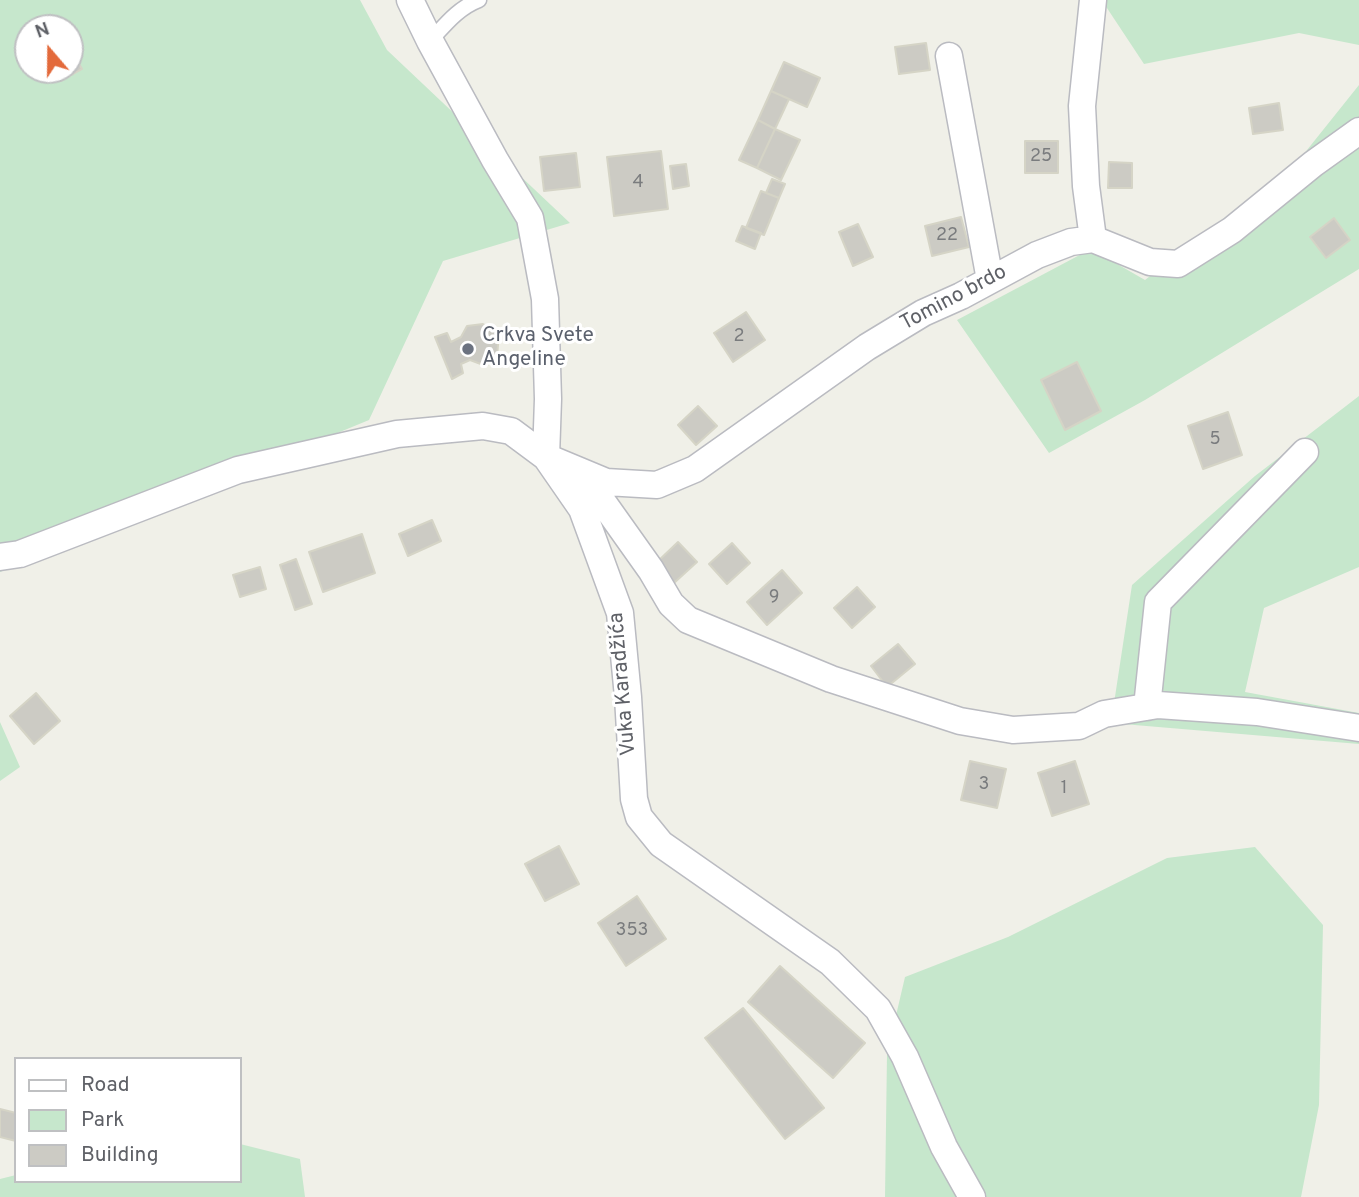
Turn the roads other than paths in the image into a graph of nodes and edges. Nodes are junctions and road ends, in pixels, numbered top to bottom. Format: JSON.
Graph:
{"nodes":[{"id":1,"x":410,"y":0,"type":"edge"},
{"id":2,"x":479,"y":0,"type":"edge"},
{"id":3,"x":1093,"y":0,"type":"edge"},
{"id":4,"x":430,"y":41,"type":"junction"},
{"id":5,"x":948,"y":56,"type":"dead end"},
{"id":6,"x":1359,"y":131,"type":"edge"},
{"id":7,"x":1093,"y":239,"type":"junction"},
{"id":8,"x":990,"y":280,"type":"junction"},
{"id":9,"x":1305,"y":452,"type":"dead end"},
{"id":10,"x":546,"y":457,"type":"junction"},
{"id":11,"x":0,"y":557,"type":"edge"},
{"id":12,"x":1147,"y":707,"type":"junction"},
{"id":13,"x":1359,"y":728,"type":"edge"},
{"id":14,"x":972,"y":1197,"type":"edge"}],
"edges":[{"from":1,"to":4,"type":"street"},
{"from":2,"to":4,"type":"lane"},
{"from":3,"to":7,"type":"street"},
{"from":4,"to":10,"type":"street"},
{"from":5,"to":8,"type":"street"},
{"from":6,"to":7,"type":"street"},
{"from":7,"to":8,"type":"street","name":"Tomino brdo"},
{"from":8,"to":10,"type":"street","name":"Tomino brdo"},
{"from":9,"to":12,"type":"street"},
{"from":10,"to":11,"type":"street","name":"Vuka Karadžića"},
{"from":10,"to":12,"type":"street"},
{"from":10,"to":14,"type":"street","name":"Vuka Karadžića"},
{"from":12,"to":13,"type":"street"}]}
